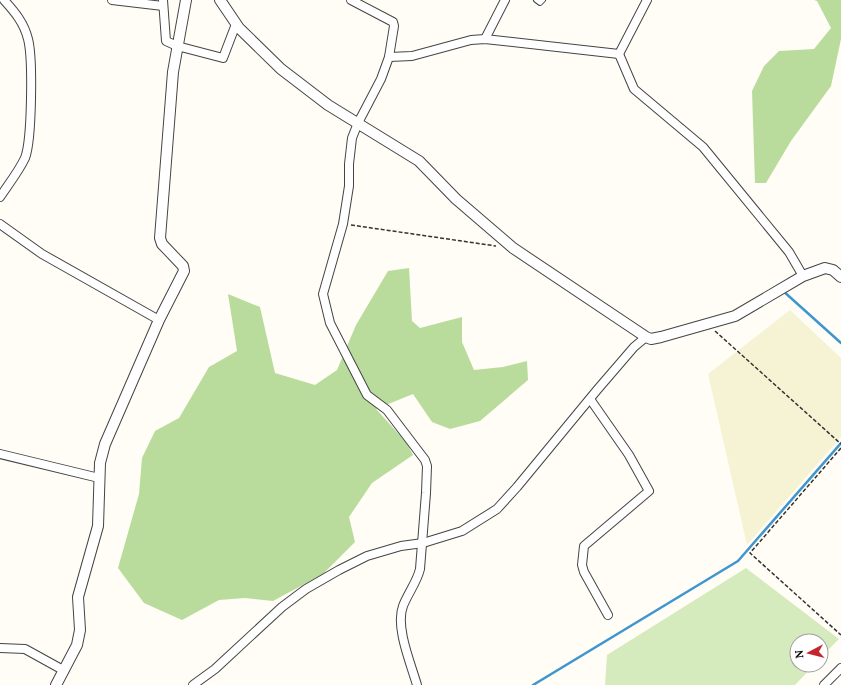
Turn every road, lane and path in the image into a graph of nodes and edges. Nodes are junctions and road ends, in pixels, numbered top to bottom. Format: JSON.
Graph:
{"nodes":[{"id":1,"x":4,"y":0,"type":"edge"},
{"id":2,"x":112,"y":0,"type":"edge"},
{"id":3,"x":186,"y":0,"type":"edge"},
{"id":4,"x":220,"y":0,"type":"edge"},
{"id":5,"x":505,"y":0,"type":"edge"},
{"id":6,"x":536,"y":0,"type":"edge"},
{"id":7,"x":543,"y":0,"type":"edge"},
{"id":8,"x":647,"y":0,"type":"edge"},
{"id":9,"x":354,"y":1,"type":"edge"},
{"id":10,"x":163,"y":3,"type":"edge"},
{"id":11,"x":236,"y":24,"type":"junction"},
{"id":12,"x":485,"y":39,"type":"junction"},
{"id":13,"x":177,"y":46,"type":"junction"},
{"id":14,"x":619,"y":54,"type":"junction"},
{"id":15,"x":389,"y":57,"type":"junction"},
{"id":16,"x":358,"y":123,"type":"junction"},
{"id":17,"x":0,"y":196,"type":"edge"},
{"id":18,"x":0,"y":224,"type":"edge"},
{"id":19,"x":343,"y":224,"type":"junction"},
{"id":20,"x":499,"y":246,"type":"dead end"},
{"id":21,"x":803,"y":276,"type":"junction"},
{"id":22,"x":841,"y":277,"type":"edge"},
{"id":23,"x":159,"y":320,"type":"junction"},
{"id":24,"x":708,"y":324,"type":"junction"},
{"id":25,"x":646,"y":337,"type":"junction"},
{"id":26,"x":590,"y":399,"type":"junction"},
{"id":27,"x":841,"y":444,"type":"edge"},
{"id":28,"x":841,"y":448,"type":"edge"},
{"id":29,"x":0,"y":454,"type":"edge"},
{"id":30,"x":99,"y":478,"type":"junction"},
{"id":31,"x":423,"y":543,"type":"junction"},
{"id":32,"x":608,"y":615,"type":"dead end"},
{"id":33,"x":841,"y":635,"type":"edge"},
{"id":34,"x":0,"y":648,"type":"edge"},
{"id":35,"x":841,"y":668,"type":"edge"},
{"id":36,"x":63,"y":670,"type":"junction"},
{"id":37,"x":56,"y":685,"type":"edge"},
{"id":38,"x":193,"y":685,"type":"edge"},
{"id":39,"x":417,"y":685,"type":"edge"},
{"id":40,"x":824,"y":685,"type":"edge"}],
"edges":[{"from":1,"to":17,"type":"street"},
{"from":2,"to":10,"type":"street"},
{"from":3,"to":13,"type":"street"},
{"from":4,"to":11,"type":"street"},
{"from":5,"to":12,"type":"street"},
{"from":6,"to":7,"type":"lane"},
{"from":8,"to":14,"type":"street"},
{"from":9,"to":15,"type":"street"},
{"from":10,"to":13,"type":"street"},
{"from":11,"to":13,"type":"street"},
{"from":11,"to":16,"type":"street"},
{"from":12,"to":14,"type":"street"},
{"from":12,"to":15,"type":"street"},
{"from":13,"to":23,"type":"street"},
{"from":14,"to":21,"type":"street"},
{"from":15,"to":16,"type":"street"},
{"from":16,"to":19,"type":"street"},
{"from":16,"to":25,"type":"street"},
{"from":18,"to":23,"type":"street"},
{"from":19,"to":20,"type":"path"},
{"from":19,"to":31,"type":"street"},
{"from":21,"to":22,"type":"street"},
{"from":21,"to":24,"type":"street"},
{"from":23,"to":30,"type":"street"},
{"from":24,"to":25,"type":"street"},
{"from":24,"to":27,"type":"path"},
{"from":25,"to":26,"type":"street"},
{"from":26,"to":31,"type":"street"},
{"from":26,"to":32,"type":"street"},
{"from":28,"to":33,"type":"path"},
{"from":29,"to":30,"type":"street"},
{"from":30,"to":36,"type":"street"},
{"from":31,"to":38,"type":"street"},
{"from":31,"to":39,"type":"street"},
{"from":34,"to":36,"type":"street"},
{"from":35,"to":40,"type":"street"},
{"from":36,"to":37,"type":"street"}]}
